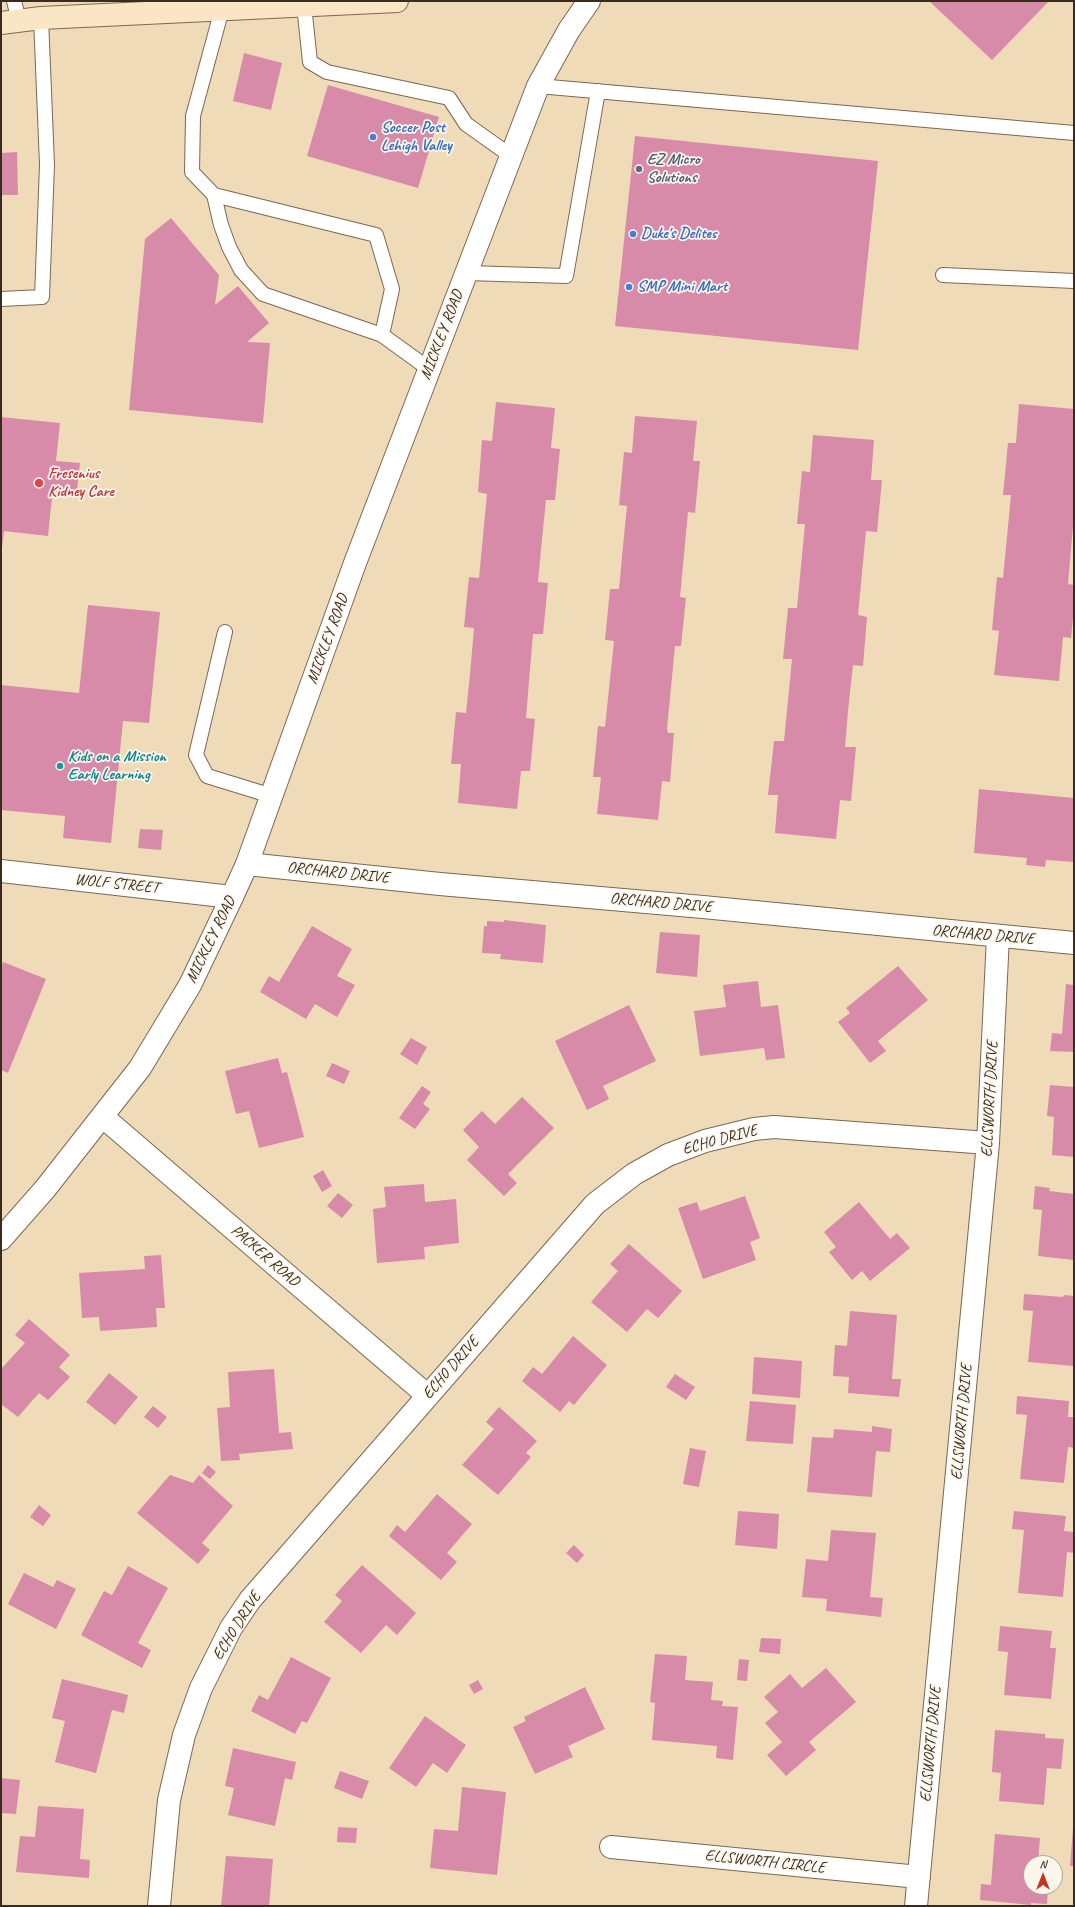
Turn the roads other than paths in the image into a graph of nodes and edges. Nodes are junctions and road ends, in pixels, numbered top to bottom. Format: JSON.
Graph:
{"nodes":[{"id":1,"x":396,"y":1,"type":"edge"},
{"id":2,"x":590,"y":1,"type":"edge"},
{"id":3,"x":304,"y":5,"type":"junction"},
{"id":4,"x":222,"y":9,"type":"junction"},
{"id":5,"x":11,"y":15,"type":"edge"},
{"id":6,"x":41,"y":18,"type":"junction"},
{"id":7,"x":538,"y":86,"type":"junction"},
{"id":8,"x":598,"y":91,"type":"junction"},
{"id":9,"x":1074,"y":133,"type":"edge"},
{"id":10,"x":511,"y":156,"type":"junction"},
{"id":11,"x":214,"y":195,"type":"junction"},
{"id":12,"x":466,"y":273,"type":"junction"},
{"id":13,"x":943,"y":275,"type":"dead end"},
{"id":14,"x":1074,"y":281,"type":"edge"},
{"id":15,"x":1,"y":299,"type":"edge"},
{"id":16,"x":382,"y":335,"type":"junction"},
{"id":17,"x":429,"y":369,"type":"junction"},
{"id":18,"x":225,"y":632,"type":"dead end"},
{"id":19,"x":272,"y":796,"type":"junction"},
{"id":20,"x":247,"y":864,"type":"junction"},
{"id":21,"x":1,"y":872,"type":"edge"},
{"id":22,"x":232,"y":897,"type":"junction"},
{"id":23,"x":998,"y":936,"type":"junction"},
{"id":24,"x":1074,"y":943,"type":"edge"},
{"id":25,"x":103,"y":1117,"type":"junction"},
{"id":26,"x":988,"y":1144,"type":"junction"},
{"id":27,"x":1,"y":1239,"type":"edge"},
{"id":28,"x":428,"y":1396,"type":"junction"},
{"id":29,"x":611,"y":1847,"type":"dead end"},
{"id":30,"x":919,"y":1877,"type":"junction"},
{"id":31,"x":159,"y":1906,"type":"edge"},
{"id":32,"x":916,"y":1906,"type":"edge"}],
"edges":[{"from":1,"to":3,"type":"main road"},
{"from":2,"to":7,"type":"street","name":"MICKLEY ROAD"},
{"from":3,"to":4,"type":"main road"},
{"from":3,"to":10,"type":"lane"},
{"from":4,"to":6,"type":"main road"},
{"from":4,"to":11,"type":"lane"},
{"from":5,"to":6,"type":"main road"},
{"from":6,"to":15,"type":"lane"},
{"from":7,"to":8,"type":"lane"},
{"from":7,"to":10,"type":"street","name":"MICKLEY ROAD"},
{"from":8,"to":9,"type":"lane"},
{"from":8,"to":12,"type":"lane"},
{"from":10,"to":12,"type":"street","name":"MICKLEY ROAD"},
{"from":11,"to":16,"type":"lane"},
{"from":11,"to":16,"type":"lane"},
{"from":12,"to":17,"type":"street","name":"MICKLEY ROAD"},
{"from":13,"to":14,"type":"lane"},
{"from":16,"to":17,"type":"lane"},
{"from":17,"to":19,"type":"street","name":"MICKLEY ROAD"},
{"from":18,"to":19,"type":"lane"},
{"from":19,"to":20,"type":"street","name":"MICKLEY ROAD"},
{"from":20,"to":22,"type":"street","name":"MICKLEY ROAD"},
{"from":20,"to":23,"type":"street","name":"ORCHARD DRIVE"},
{"from":21,"to":22,"type":"street","name":"WOLF STREET"},
{"from":22,"to":25,"type":"street","name":"MICKLEY ROAD"},
{"from":23,"to":24,"type":"street","name":"ORCHARD DRIVE"},
{"from":23,"to":26,"type":"street","name":"ELLSWORTH DRIVE"},
{"from":25,"to":27,"type":"street","name":"MICKLEY ROAD"},
{"from":25,"to":28,"type":"street","name":"PACKER ROAD"},
{"from":26,"to":28,"type":"street","name":"ECHO DRIVE"},
{"from":26,"to":30,"type":"street","name":"ELLSWORTH DRIVE"},
{"from":28,"to":31,"type":"street","name":"ECHO DRIVE"},
{"from":29,"to":30,"type":"street","name":"ELLSWORTH CIRCLE"},
{"from":30,"to":32,"type":"street","name":"ELLSWORTH DRIVE"}]}
